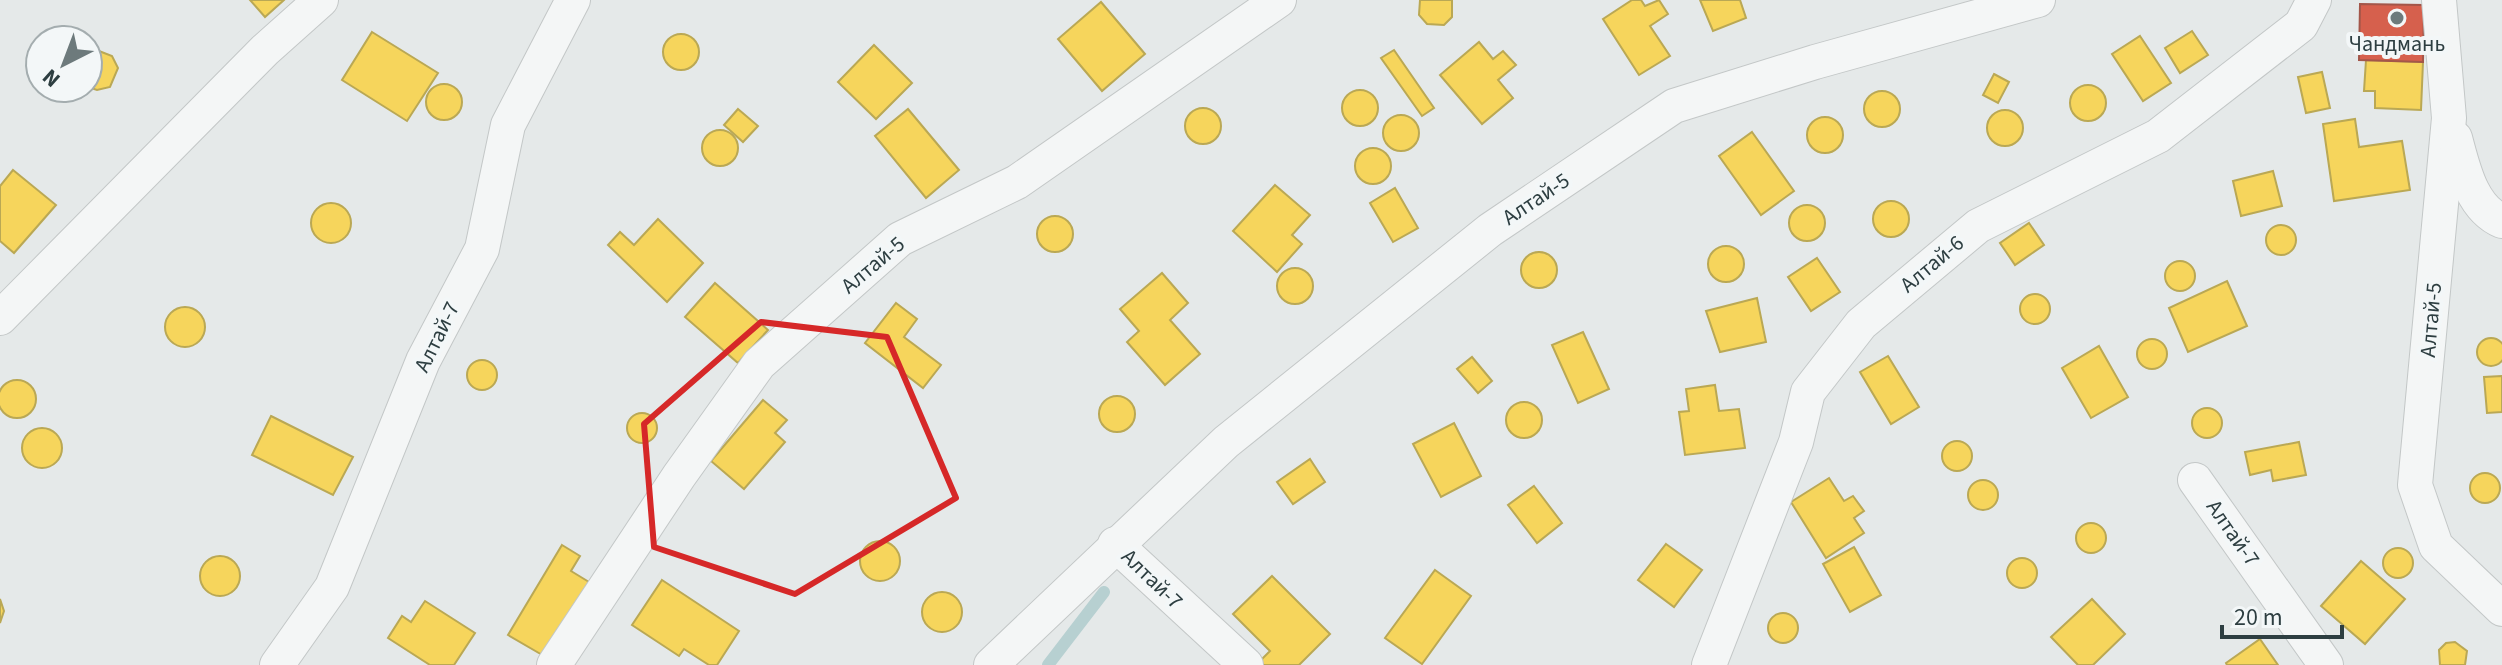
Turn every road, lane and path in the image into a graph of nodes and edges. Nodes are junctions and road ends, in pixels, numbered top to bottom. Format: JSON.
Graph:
{"nodes":[{"id":1,"x":321,"y":0,"type":"edge"},
{"id":2,"x":573,"y":0,"type":"edge"},
{"id":3,"x":1279,"y":0,"type":"edge"},
{"id":4,"x":2038,"y":0,"type":"edge"},
{"id":5,"x":2314,"y":0,"type":"edge"},
{"id":6,"x":2439,"y":0,"type":"edge"},
{"id":7,"x":2449,"y":118,"type":"junction"},
{"id":8,"x":2502,"y":221,"type":"edge"},
{"id":9,"x":0,"y":318,"type":"edge"},
{"id":10,"x":2195,"y":480,"type":"dead end"},
{"id":11,"x":1115,"y":544,"type":"junction"},
{"id":12,"x":2502,"y":609,"type":"edge"},
{"id":13,"x":277,"y":665,"type":"edge"},
{"id":14,"x":554,"y":665,"type":"edge"},
{"id":15,"x":991,"y":665,"type":"edge"},
{"id":16,"x":1246,"y":665,"type":"edge"},
{"id":17,"x":1709,"y":665,"type":"edge"},
{"id":18,"x":2326,"y":665,"type":"edge"}],
"edges":[{"from":1,"to":9,"type":"street"},
{"from":2,"to":13,"type":"street","name":"Алтай-7"},
{"from":3,"to":14,"type":"street","name":"Алтай-5"},
{"from":4,"to":11,"type":"street","name":"Алтай-5"},
{"from":5,"to":17,"type":"street","name":"Алтай-6"},
{"from":6,"to":7,"type":"street","name":"Алтай-5"},
{"from":7,"to":8,"type":"street"},
{"from":7,"to":12,"type":"street","name":"Алтай-5"},
{"from":10,"to":18,"type":"street","name":"Алтай-7"},
{"from":11,"to":15,"type":"street","name":"Алтай-7"},
{"from":11,"to":16,"type":"street","name":"Алтай-7"}]}
